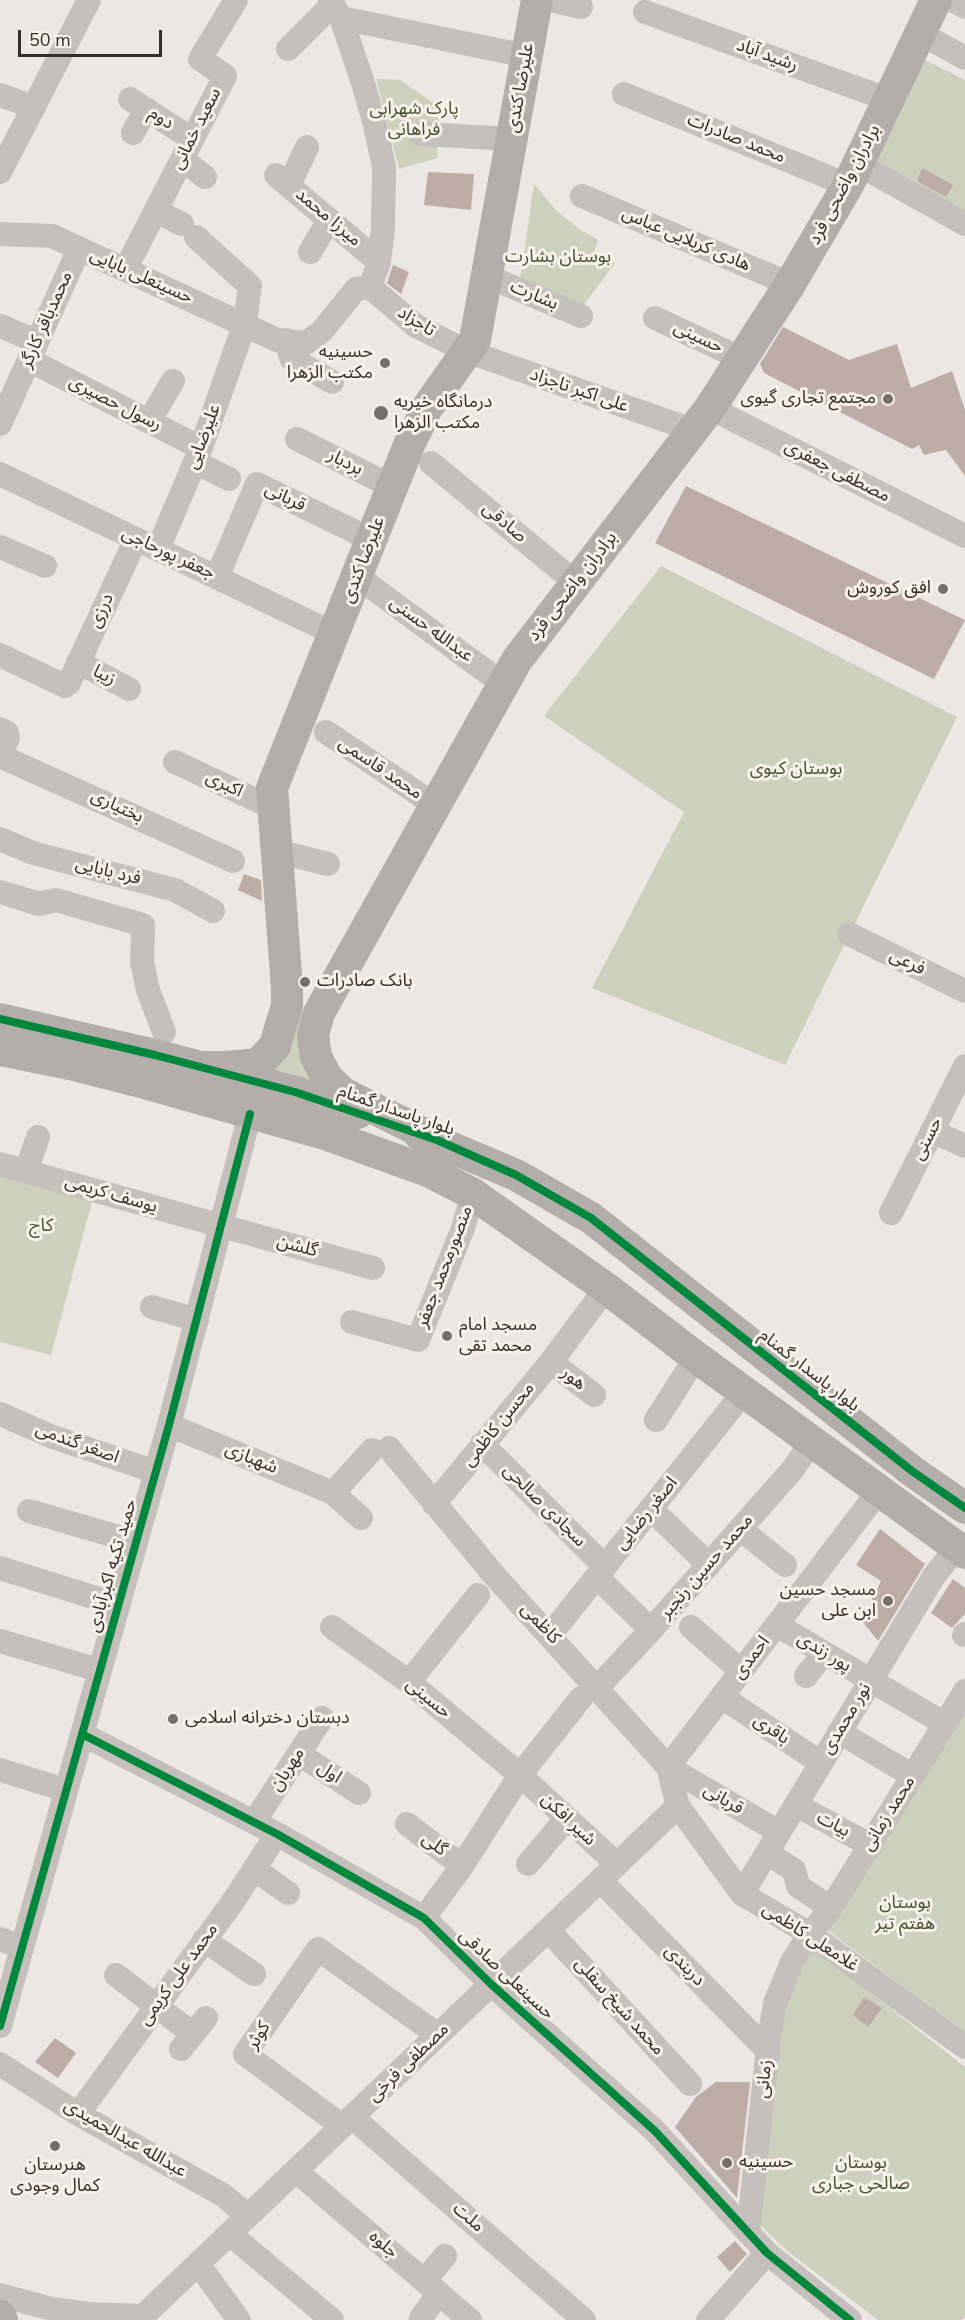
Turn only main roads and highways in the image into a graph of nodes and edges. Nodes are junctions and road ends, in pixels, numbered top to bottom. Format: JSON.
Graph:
{"nodes":[{"id":1,"x":537,"y":0,"type":"edge"},
{"id":2,"x":936,"y":0,"type":"edge"},
{"id":3,"x":287,"y":988,"type":"junction"},
{"id":4,"x":330,"y":993,"type":"junction"},
{"id":5,"x":0,"y":1019,"type":"edge"},
{"id":6,"x":0,"y":1050,"type":"edge"},
{"id":7,"x":196,"y":1067,"type":"junction"},
{"id":8,"x":437,"y":1140,"type":"junction"},
{"id":9,"x":965,"y":1508,"type":"edge"},
{"id":10,"x":961,"y":1550,"type":"edge"},
{"id":11,"x":0,"y":2316,"type":"edge"},
{"id":12,"x":2,"y":2320,"type":"edge"}],
"edges":[{"from":1,"to":3,"type":"main road","name":"علیرضا کندی"},
{"from":2,"to":4,"type":"main road","name":"برادران واضحی فرد"},
{"from":3,"to":4,"type":"main road"},
{"from":3,"to":7,"type":"main road","name":"علیرضا کندی"},
{"from":4,"to":8,"type":"main road","name":"برادران واضحی فرد"},
{"from":5,"to":7,"type":"main road","name":"بلوار پاسدار گمنام"},
{"from":6,"to":10,"type":"main road"},
{"from":7,"to":8,"type":"main road","name":"بلوار پاسدار گمنام"},
{"from":8,"to":9,"type":"main road","name":"بلوار پاسدار گمنام"},
{"from":11,"to":12,"type":"main road"}]}
